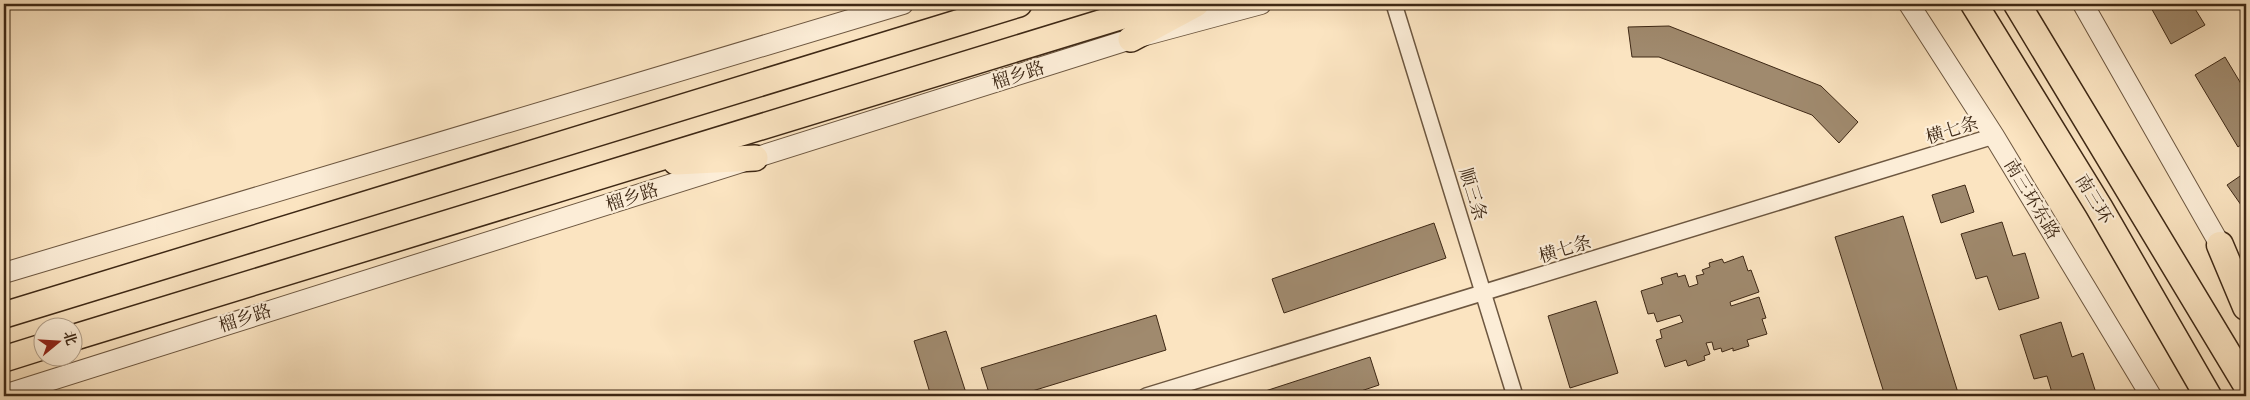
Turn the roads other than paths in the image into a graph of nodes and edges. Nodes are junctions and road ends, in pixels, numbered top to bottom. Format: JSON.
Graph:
{"nodes":[{"id":1,"x":904,"y":4,"type":"edge"},
{"id":2,"x":1019,"y":4,"type":"edge"},
{"id":3,"x":1162,"y":4,"type":"edge"},
{"id":4,"x":1196,"y":4,"type":"edge"},
{"id":5,"x":1261,"y":4,"type":"edge"},
{"id":6,"x":1394,"y":4,"type":"edge"},
{"id":7,"x":1909,"y":4,"type":"edge"},
{"id":8,"x":1974,"y":4,"type":"edge"},
{"id":9,"x":2017,"y":4,"type":"edge"},
{"id":10,"x":2083,"y":4,"type":"edge"},
{"id":11,"x":1131,"y":39,"type":"junction"},
{"id":12,"x":1994,"y":136,"type":"junction"},
{"id":13,"x":755,"y":158,"type":"junction"},
{"id":14,"x":636,"y":164,"type":"junction"},
{"id":15,"x":2220,"y":245,"type":"junction"},
{"id":16,"x":4,"y":273,"type":"edge"},
{"id":17,"x":2246,"y":291,"type":"edge"},
{"id":18,"x":1484,"y":293,"type":"junction"},
{"id":19,"x":2246,"y":307,"type":"edge"},
{"id":20,"x":4,"y":315,"type":"edge"},
{"id":21,"x":82,"y":335,"type":"edge"},
{"id":22,"x":32,"y":350,"type":"edge"},
{"id":23,"x":2183,"y":352,"type":"junction"},
{"id":24,"x":4,"y":359,"type":"edge"},
{"id":25,"x":2246,"y":384,"type":"edge"},
{"id":26,"x":4,"y":395,"type":"edge"},
{"id":27,"x":1146,"y":396,"type":"edge"},
{"id":28,"x":1515,"y":396,"type":"edge"},
{"id":29,"x":2151,"y":396,"type":"edge"},
{"id":30,"x":2194,"y":396,"type":"edge"},
{"id":31,"x":2208,"y":396,"type":"edge"}],
"edges":[{"from":1,"to":16,"type":"street"},
{"from":2,"to":20,"type":"main road"},
{"from":3,"to":14,"type":"main road","name":"榴乡路"},
{"from":4,"to":11,"type":"main road"},
{"from":5,"to":11,"type":"street","name":"榴乡路"},
{"from":6,"to":18,"type":"street","name":"顺三条"},
{"from":7,"to":12,"type":"street","name":"南三环东路"},
{"from":8,"to":23,"type":"highway","name":"南三环"},
{"from":9,"to":25,"type":"highway","name":"南三环"},
{"from":10,"to":15,"type":"street"},
{"from":11,"to":13,"type":"street","name":"榴乡路"},
{"from":12,"to":18,"type":"street","name":"横七条"},
{"from":12,"to":29,"type":"street","name":"南三环东路"},
{"from":13,"to":14,"type":"main road"},
{"from":13,"to":26,"type":"street","name":"榴乡路"},
{"from":14,"to":21,"type":"main road","name":"榴乡路"},
{"from":15,"to":17,"type":"street"},
{"from":15,"to":19,"type":"highway"},
{"from":18,"to":27,"type":"street","name":"横七条"},
{"from":18,"to":28,"type":"street","name":"顺三条"},
{"from":22,"to":24,"type":"main road"},
{"from":23,"to":30,"type":"highway"},
{"from":23,"to":31,"type":"highway","name":"南三环"}]}
